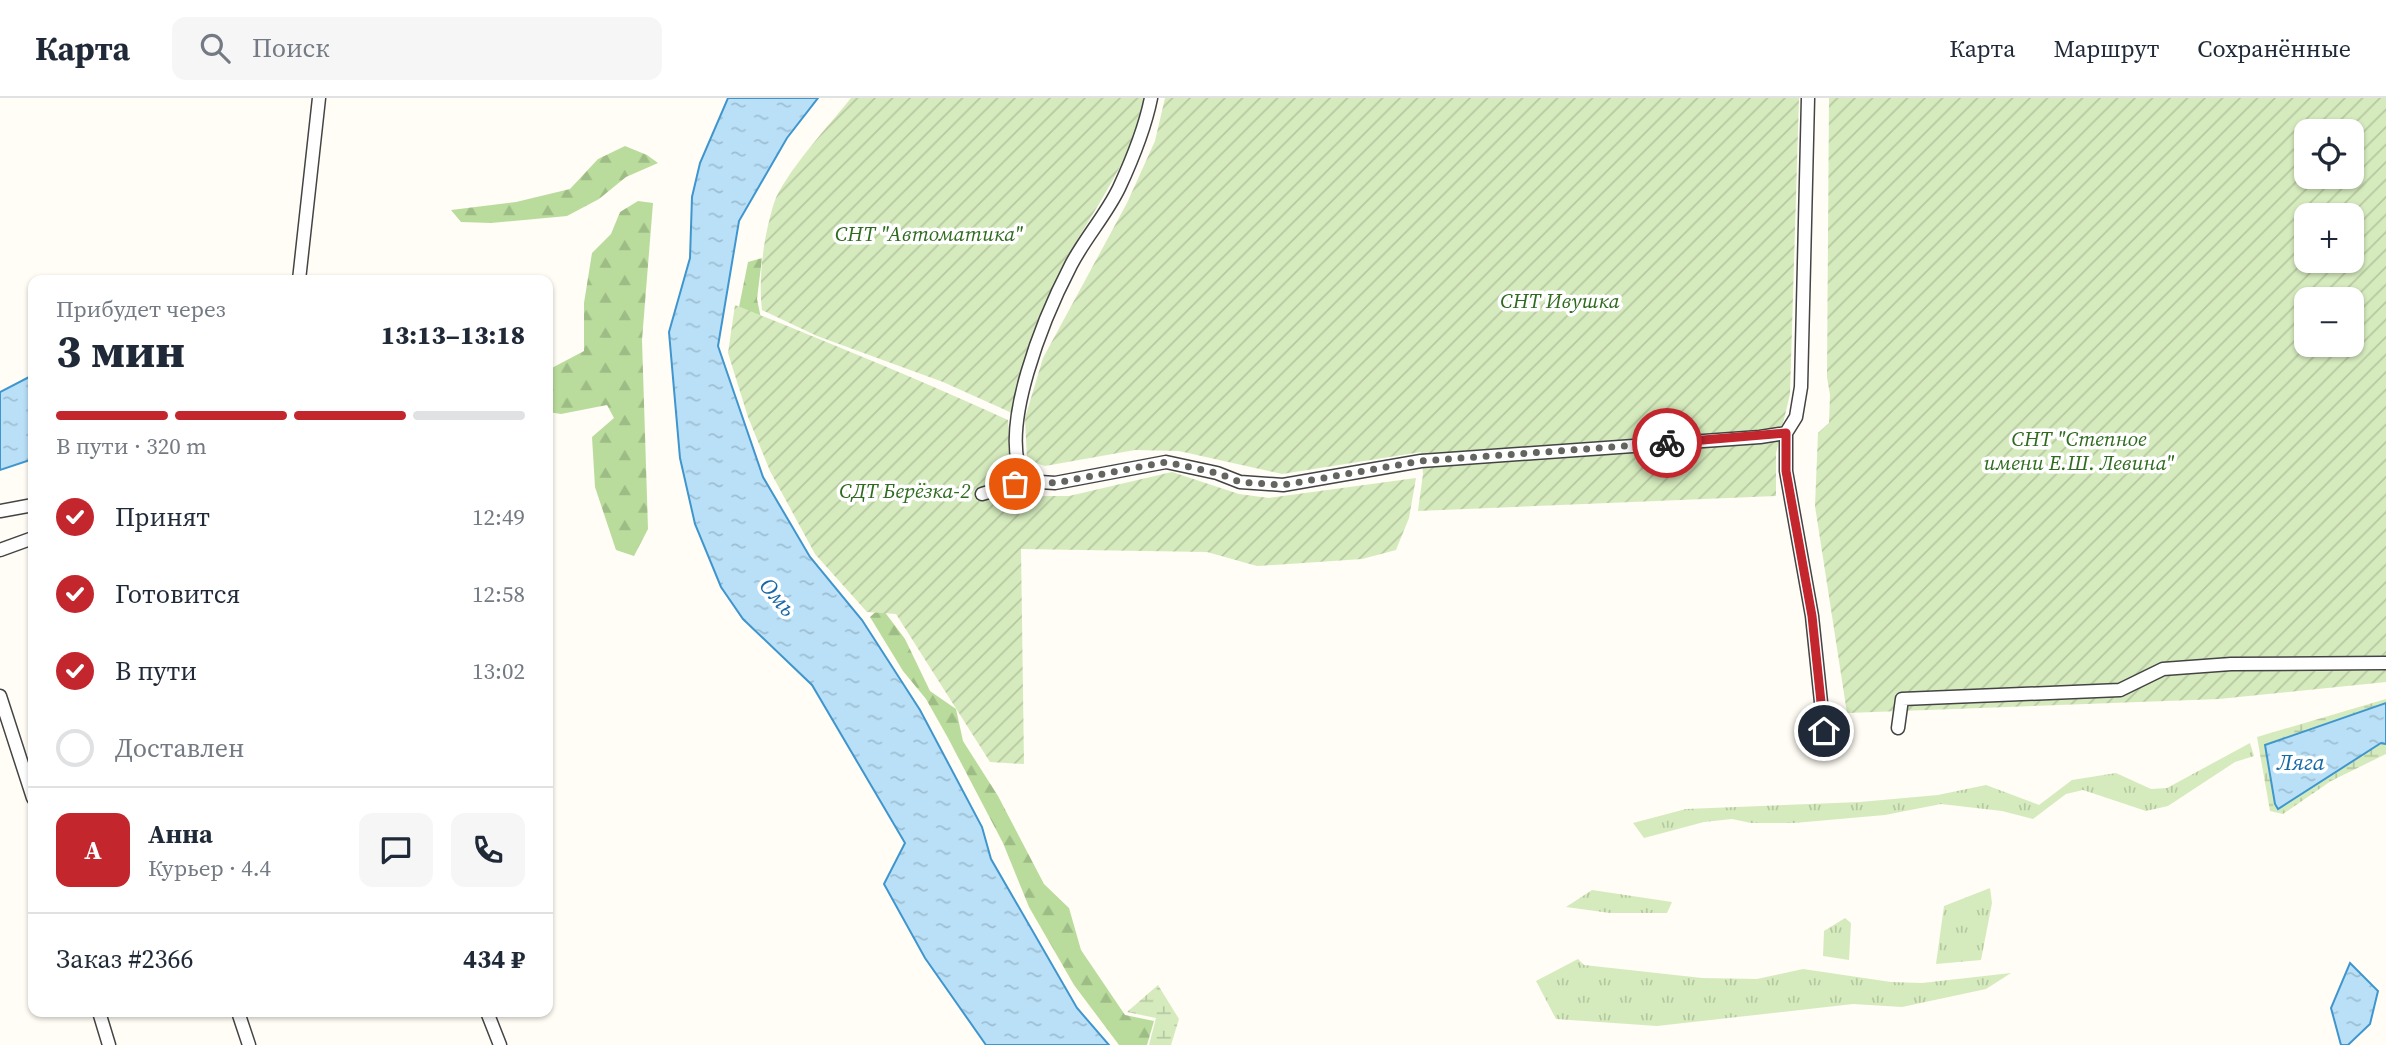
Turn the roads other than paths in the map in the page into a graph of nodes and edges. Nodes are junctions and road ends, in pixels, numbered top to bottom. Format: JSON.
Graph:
{"nodes":[{"id":1,"x":319,"y":98,"type":"edge"},
{"id":2,"x":1151,"y":98,"type":"edge"},
{"id":3,"x":1808,"y":98,"type":"edge"},
{"id":4,"x":300,"y":275,"type":"edge"},
{"id":5,"x":1786,"y":433,"type":"junction"},
{"id":6,"x":1025,"y":481,"type":"junction"},
{"id":7,"x":982,"y":494,"type":"dead end"},
{"id":8,"x":28,"y":506,"type":"edge"},
{"id":9,"x":0,"y":511,"type":"edge"},
{"id":10,"x":28,"y":540,"type":"edge"},
{"id":11,"x":0,"y":550,"type":"edge"},
{"id":12,"x":2386,"y":663,"type":"edge"},
{"id":13,"x":0,"y":696,"type":"edge"},
{"id":14,"x":1898,"y":728,"type":"dead end"},
{"id":15,"x":1824,"y":731,"type":"dead end"},
{"id":16,"x":28,"y":783,"type":"edge"},
{"id":17,"x":101,"y":1017,"type":"edge"},
{"id":18,"x":240,"y":1017,"type":"edge"},
{"id":19,"x":489,"y":1017,"type":"edge"},
{"id":20,"x":109,"y":1045,"type":"edge"},
{"id":21,"x":249,"y":1045,"type":"edge"},
{"id":22,"x":500,"y":1045,"type":"edge"}],
"edges":[{"from":1,"to":4,"type":"street"},
{"from":2,"to":6,"type":"street"},
{"from":3,"to":5,"type":"street"},
{"from":5,"to":6,"type":"street"},
{"from":5,"to":15,"type":"street"},
{"from":6,"to":7,"type":"street"},
{"from":8,"to":9,"type":"street"},
{"from":10,"to":11,"type":"street"},
{"from":12,"to":14,"type":"street"},
{"from":13,"to":16,"type":"street"},
{"from":17,"to":20,"type":"street"},
{"from":18,"to":21,"type":"street"},
{"from":19,"to":22,"type":"street"}]}
